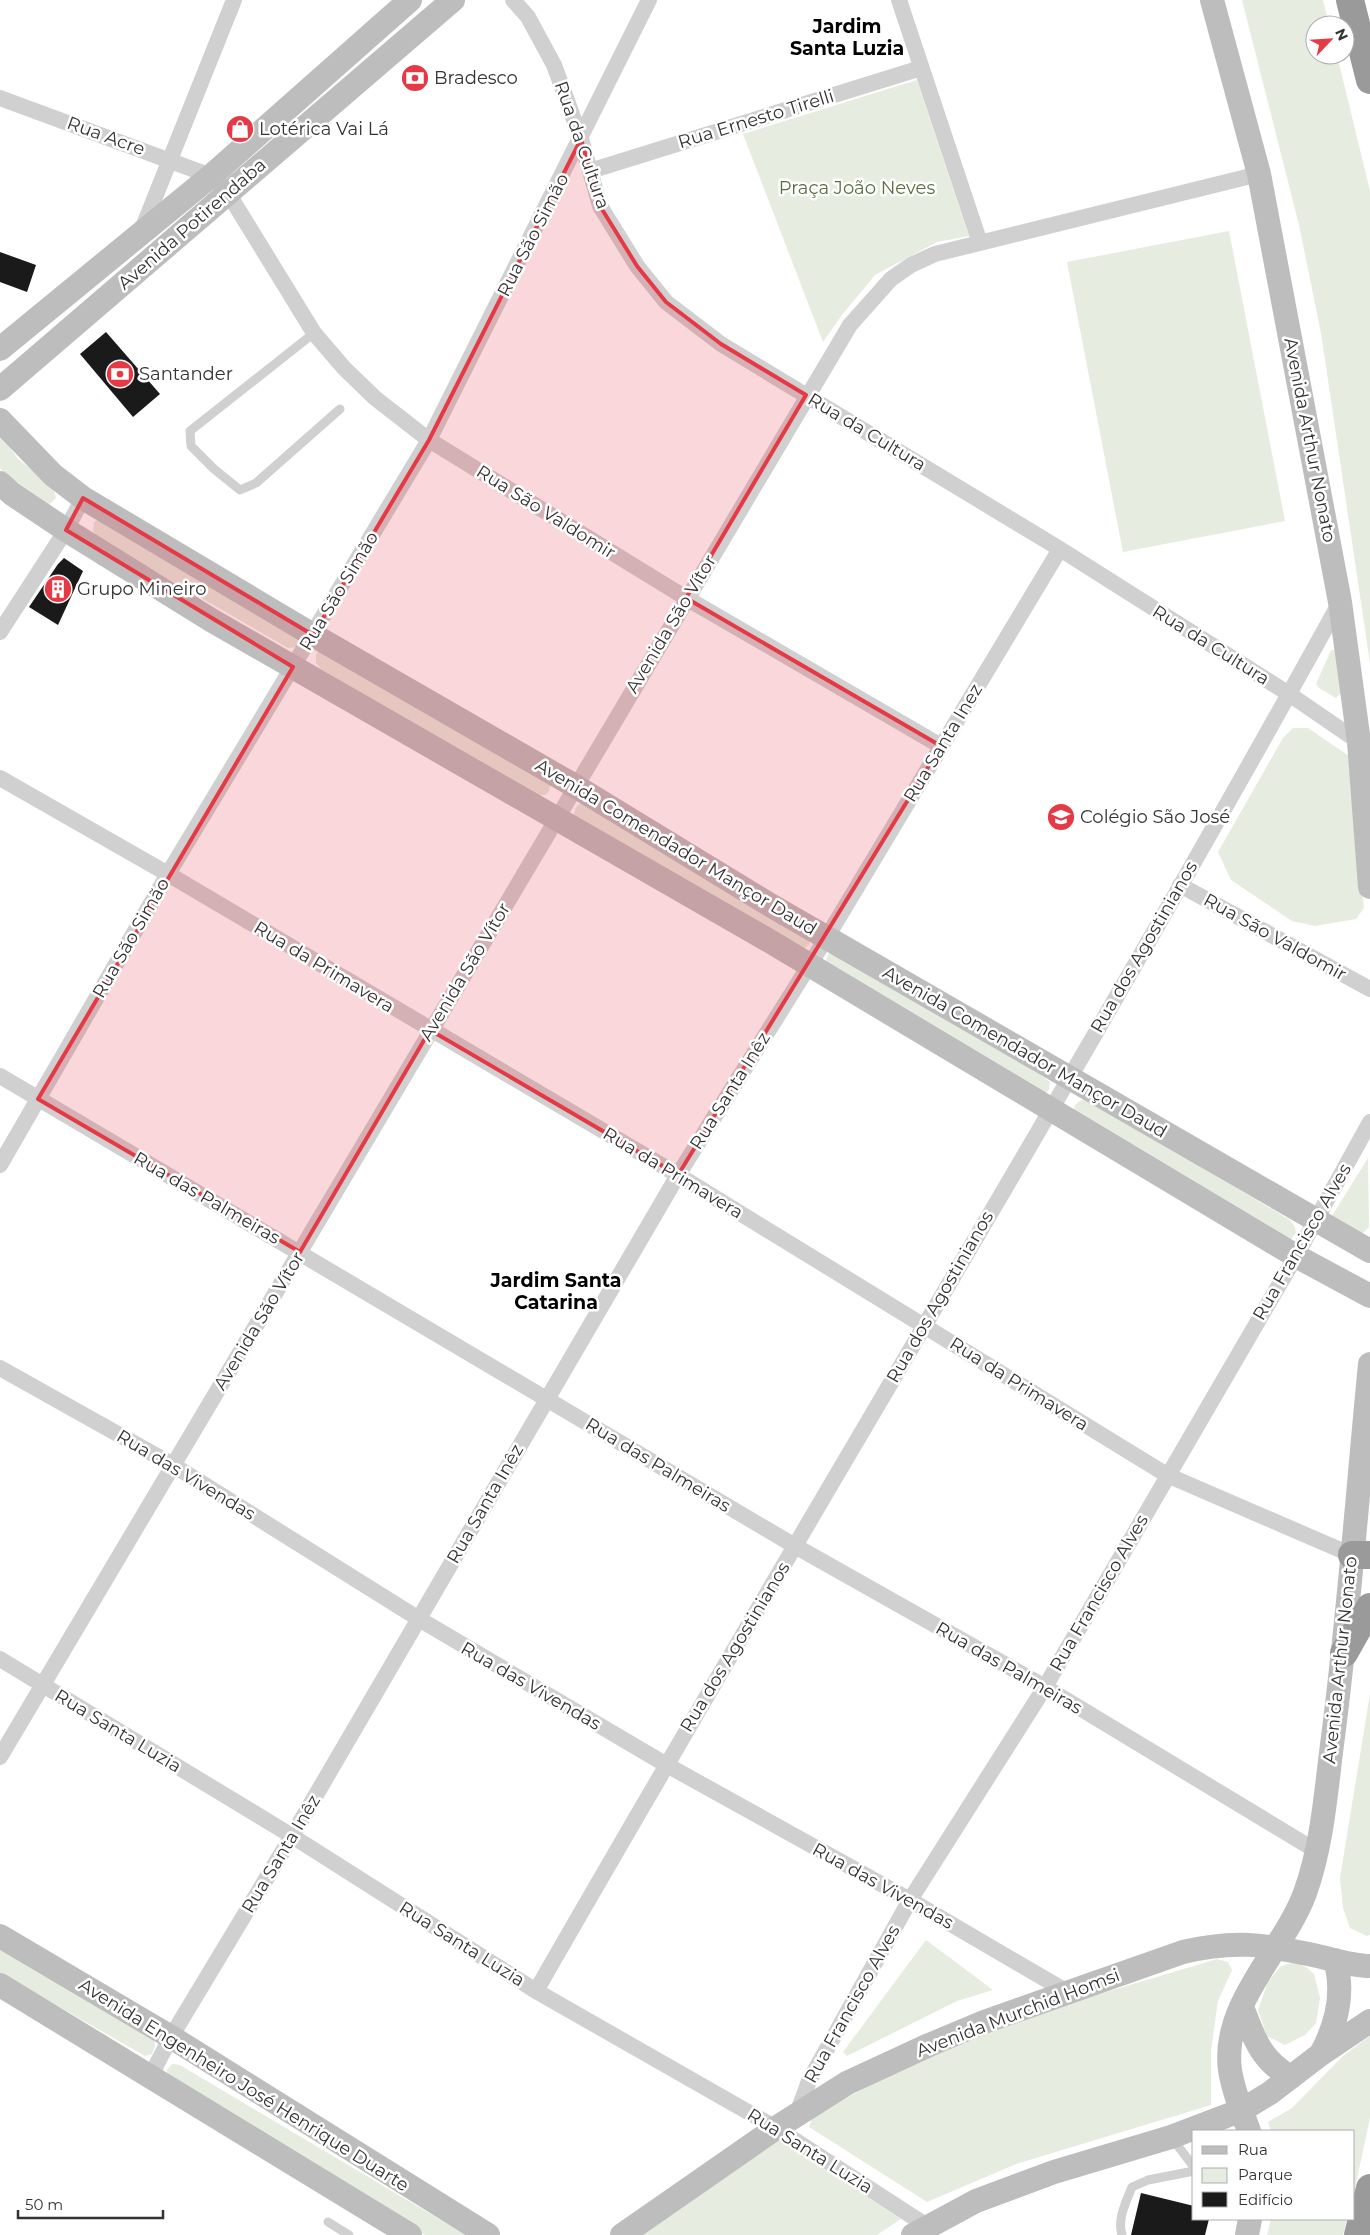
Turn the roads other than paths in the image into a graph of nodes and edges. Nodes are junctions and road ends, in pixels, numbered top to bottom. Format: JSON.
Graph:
{"nodes":[{"id":1,"x":234,"y":0,"type":"edge"},
{"id":2,"x":410,"y":0,"type":"edge"},
{"id":3,"x":453,"y":0,"type":"edge"},
{"id":4,"x":513,"y":0,"type":"edge"},
{"id":5,"x":649,"y":0,"type":"edge"},
{"id":6,"x":899,"y":0,"type":"edge"},
{"id":7,"x":1212,"y":0,"type":"edge"},
{"id":8,"x":1350,"y":0,"type":"edge"},
{"id":9,"x":921,"y":68,"type":"junction"},
{"id":10,"x":1370,"y":80,"type":"edge"},
{"id":11,"x":0,"y":98,"type":"edge"},
{"id":12,"x":581,"y":139,"type":"junction"},
{"id":13,"x":169,"y":159,"type":"junction"},
{"id":14,"x":590,"y":171,"type":"junction"},
{"id":15,"x":1259,"y":174,"type":"junction"},
{"id":16,"x":211,"y":176,"type":"junction"},
{"id":17,"x":228,"y":193,"type":"junction"},
{"id":18,"x":140,"y":235,"type":"junction"},
{"id":19,"x":980,"y":243,"type":"junction"},
{"id":20,"x":314,"y":333,"type":"junction"},
{"id":21,"x":0,"y":349,"type":"edge"},
{"id":22,"x":0,"y":389,"type":"edge"},
{"id":23,"x":806,"y":395,"type":"junction"},
{"id":24,"x":340,"y":409,"type":"dead end"},
{"id":25,"x":0,"y":420,"type":"edge"},
{"id":26,"x":429,"y":440,"type":"junction"},
{"id":27,"x":0,"y":483,"type":"edge"},
{"id":28,"x":83,"y":498,"type":"junction"},
{"id":29,"x":66,"y":530,"type":"junction"},
{"id":30,"x":1060,"y":549,"type":"junction"},
{"id":31,"x":686,"y":598,"type":"junction"},
{"id":32,"x":1340,"y":602,"type":"junction"},
{"id":33,"x":0,"y":632,"type":"edge"},
{"id":34,"x":313,"y":635,"type":"junction"},
{"id":35,"x":293,"y":667,"type":"junction"},
{"id":36,"x":1289,"y":694,"type":"junction"},
{"id":37,"x":1359,"y":742,"type":"junction"},
{"id":38,"x":941,"y":746,"type":"junction"},
{"id":39,"x":0,"y":778,"type":"edge"},
{"id":40,"x":575,"y":786,"type":"junction"},
{"id":41,"x":556,"y":818,"type":"junction"},
{"id":42,"x":168,"y":874,"type":"junction"},
{"id":43,"x":1180,"y":885,"type":"junction"},
{"id":44,"x":1370,"y":887,"type":"edge"},
{"id":45,"x":827,"y":938,"type":"junction"},
{"id":46,"x":809,"y":965,"type":"junction"},
{"id":47,"x":1370,"y":989,"type":"edge"},
{"id":48,"x":430,"y":1030,"type":"junction"},
{"id":49,"x":0,"y":1076,"type":"edge"},
{"id":50,"x":1069,"y":1077,"type":"junction"},
{"id":51,"x":38,"y":1099,"type":"junction"},
{"id":52,"x":1050,"y":1109,"type":"junction"},
{"id":53,"x":1370,"y":1122,"type":"edge"},
{"id":54,"x":0,"y":1165,"type":"edge"},
{"id":55,"x":678,"y":1175,"type":"junction"},
{"id":56,"x":1315,"y":1220,"type":"junction"},
{"id":57,"x":1370,"y":1250,"type":"edge"},
{"id":58,"x":300,"y":1252,"type":"junction"},
{"id":59,"x":1296,"y":1256,"type":"junction"},
{"id":60,"x":1370,"y":1296,"type":"edge"},
{"id":61,"x":924,"y":1325,"type":"junction"},
{"id":62,"x":1370,"y":1364,"type":"edge"},
{"id":63,"x":0,"y":1368,"type":"edge"},
{"id":64,"x":546,"y":1399,"type":"junction"},
{"id":65,"x":173,"y":1465,"type":"junction"},
{"id":66,"x":1167,"y":1475,"type":"junction"},
{"id":67,"x":796,"y":1546,"type":"junction"},
{"id":68,"x":1361,"y":1555,"type":"edge"},
{"id":69,"x":1370,"y":1608,"type":"edge"},
{"id":70,"x":419,"y":1619,"type":"junction"},
{"id":71,"x":1344,"y":1654,"type":"junction"},
{"id":72,"x":0,"y":1659,"type":"edge"},
{"id":73,"x":42,"y":1685,"type":"junction"},
{"id":74,"x":1045,"y":1687,"type":"junction"},
{"id":75,"x":0,"y":1757,"type":"edge"},
{"id":76,"x":665,"y":1764,"type":"junction"},
{"id":77,"x":292,"y":1836,"type":"junction"},
{"id":78,"x":1318,"y":1852,"type":"junction"},
{"id":79,"x":910,"y":1900,"type":"junction"},
{"id":80,"x":0,"y":1936,"type":"edge"},
{"id":81,"x":1276,"y":1947,"type":"junction"},
{"id":82,"x":1335,"y":1960,"type":"junction"},
{"id":83,"x":1370,"y":1966,"type":"edge"},
{"id":84,"x":0,"y":1985,"type":"edge"},
{"id":85,"x":536,"y":1990,"type":"junction"},
{"id":86,"x":1069,"y":1993,"type":"junction"},
{"id":87,"x":1242,"y":2008,"type":"junction"},
{"id":88,"x":1370,"y":2021,"type":"edge"},
{"id":89,"x":170,"y":2038,"type":"junction"},
{"id":90,"x":1321,"y":2054,"type":"junction"},
{"id":91,"x":150,"y":2075,"type":"junction"},
{"id":92,"x":1291,"y":2077,"type":"junction"},
{"id":93,"x":797,"y":2114,"type":"junction"},
{"id":94,"x":1245,"y":2121,"type":"edge"},
{"id":95,"x":776,"y":2128,"type":"junction"},
{"id":96,"x":1203,"y":2130,"type":"edge"},
{"id":97,"x":1192,"y":2132,"type":"edge"},
{"id":98,"x":1171,"y":2137,"type":"junction"},
{"id":99,"x":1192,"y":2164,"type":"edge"},
{"id":100,"x":1192,"y":2171,"type":"edge"},
{"id":101,"x":1370,"y":2188,"type":"edge"},
{"id":102,"x":1250,"y":2220,"type":"edge"},
{"id":103,"x":328,"y":2222,"type":"dead end"},
{"id":104,"x":920,"y":2230,"type":"edge"},
{"id":105,"x":349,"y":2235,"type":"edge"},
{"id":106,"x":410,"y":2235,"type":"edge"},
{"id":107,"x":488,"y":2235,"type":"edge"},
{"id":108,"x":622,"y":2235,"type":"edge"},
{"id":109,"x":1122,"y":2235,"type":"edge"},
{"id":110,"x":1247,"y":2235,"type":"edge"},
{"id":111,"x":1358,"y":2235,"type":"edge"}],
"edges":[{"from":1,"to":13,"type":"street"},
{"from":2,"to":16,"type":"main road","name":"Avenida Potirendaba"},
{"from":3,"to":17,"type":"main road","name":"Avenida Potirendaba"},
{"from":4,"to":12,"type":"street","name":"Rua da Cultura"},
{"from":5,"to":12,"type":"street","name":"Rua São Simão"},
{"from":6,"to":9,"type":"street"},
{"from":7,"to":15,"type":"main road","name":"Avenida Arthur Nonato"},
{"from":8,"to":10,"type":"highway"},
{"from":9,"to":14,"type":"street","name":"Rua Ernesto Tirelli"},
{"from":9,"to":19,"type":"street"},
{"from":11,"to":13,"type":"street","name":"Rua Acre"},
{"from":12,"to":14,"type":"street","name":"Rua da Cultura"},
{"from":12,"to":26,"type":"street","name":"Rua São Simão"},
{"from":13,"to":16,"type":"street","name":"Rua Acre"},
{"from":13,"to":18,"type":"street"},
{"from":14,"to":23,"type":"street","name":"Rua da Cultura"},
{"from":15,"to":19,"type":"street","name":"Avenida São Vítor"},
{"from":15,"to":32,"type":"main road","name":"Avenida Arthur Nonato"},
{"from":16,"to":17,"type":"street","name":"Rua São Valdomir"},
{"from":16,"to":18,"type":"main road","name":"Avenida Potirendaba"},
{"from":17,"to":20,"type":"street","name":"Rua São Valdomir"},
{"from":17,"to":22,"type":"main road","name":"Avenida Potirendaba"},
{"from":18,"to":21,"type":"main road","name":"Avenida Potirendaba"},
{"from":19,"to":23,"type":"street","name":"Avenida São Vítor"},
{"from":20,"to":24,"type":"lane"},
{"from":20,"to":26,"type":"street","name":"Rua São Valdomir"},
{"from":23,"to":30,"type":"street","name":"Rua da Cultura"},
{"from":23,"to":31,"type":"street","name":"Avenida São Vítor"},
{"from":25,"to":28,"type":"main road","name":"Avenida Comendador Mançor Daud"},
{"from":26,"to":31,"type":"street","name":"Rua São Valdomir"},
{"from":26,"to":34,"type":"street","name":"Rua São Simão"},
{"from":27,"to":29,"type":"main road","name":"Avenida Comendador Mançor Daud"},
{"from":28,"to":29,"type":"street"},
{"from":28,"to":34,"type":"main road","name":"Avenida Comendador Mançor Daud"},
{"from":29,"to":33,"type":"street"},
{"from":29,"to":35,"type":"main road","name":"Avenida Comendador Mançor Daud"},
{"from":30,"to":36,"type":"street","name":"Rua da Cultura"},
{"from":30,"to":38,"type":"street","name":"Rua Santa Inez"},
{"from":31,"to":38,"type":"street","name":"Rua São Valdomir"},
{"from":31,"to":40,"type":"street","name":"Avenida São Vítor"},
{"from":32,"to":36,"type":"street","name":"Rua dos Agostinianos"},
{"from":32,"to":37,"type":"main road","name":"Avenida Arthur Nonato"},
{"from":34,"to":35,"type":"street","name":"Rua São Simão"},
{"from":34,"to":40,"type":"main road","name":"Avenida Comendador Mançor Daud"},
{"from":35,"to":41,"type":"main road","name":"Avenida Comendador Mançor Daud"},
{"from":35,"to":42,"type":"street","name":"Rua São Simão"},
{"from":36,"to":37,"type":"street","name":"Rua da Cultura"},
{"from":36,"to":43,"type":"street","name":"Rua dos Agostinianos"},
{"from":37,"to":44,"type":"main road","name":"Avenida Arthur Nonato"},
{"from":38,"to":45,"type":"street","name":"Rua Santa Inez"},
{"from":39,"to":42,"type":"street","name":"Rua da Primavera"},
{"from":40,"to":41,"type":"street","name":"Avenida São Vítor"},
{"from":40,"to":45,"type":"main road","name":"Avenida Comendador Mançor Daud"},
{"from":41,"to":46,"type":"main road","name":"Avenida Comendador Mançor Daud"},
{"from":41,"to":48,"type":"street","name":"Avenida São Vítor"},
{"from":42,"to":48,"type":"street","name":"Rua da Primavera"},
{"from":42,"to":51,"type":"street","name":"Rua São Simão"},
{"from":43,"to":47,"type":"street","name":"Rua São Valdomir"},
{"from":43,"to":50,"type":"street","name":"Rua dos Agostinianos"},
{"from":45,"to":46,"type":"street","name":"Rua Santa Inêz"},
{"from":45,"to":50,"type":"main road","name":"Avenida Comendador Mançor Daud"},
{"from":46,"to":52,"type":"main road","name":"Avenida Comendador Mançor Daud"},
{"from":46,"to":55,"type":"street","name":"Rua Santa Inêz"},
{"from":48,"to":55,"type":"street","name":"Rua da Primavera"},
{"from":48,"to":58,"type":"street","name":"Avenida São Vítor"},
{"from":49,"to":51,"type":"street","name":"Rua das Palmeiras"},
{"from":50,"to":52,"type":"street","name":"Rua dos Agostinianos"},
{"from":50,"to":56,"type":"main road","name":"Avenida Comendador Mançor Daud"},
{"from":51,"to":54,"type":"street","name":"Rua São Simão"},
{"from":51,"to":58,"type":"street","name":"Rua das Palmeiras"},
{"from":52,"to":59,"type":"main road","name":"Avenida Comendador Mançor Daud"},
{"from":52,"to":61,"type":"street","name":"Rua dos Agostinianos"},
{"from":53,"to":56,"type":"street","name":"Rua Francisco Alves"},
{"from":55,"to":61,"type":"street","name":"Rua da Primavera"},
{"from":55,"to":64,"type":"street","name":"Rua Santa Inêz"},
{"from":56,"to":57,"type":"main road","name":"Avenida Comendador Mançor Daud"},
{"from":56,"to":59,"type":"street","name":"Rua Francisco Alves"},
{"from":58,"to":64,"type":"street","name":"Rua das Palmeiras"},
{"from":58,"to":65,"type":"street","name":"Avenida São Vítor"},
{"from":59,"to":60,"type":"main road","name":"Avenida Comendador Mançor Daud"},
{"from":59,"to":66,"type":"street","name":"Rua Francisco Alves"},
{"from":61,"to":66,"type":"street","name":"Rua da Primavera"},
{"from":61,"to":67,"type":"street","name":"Rua dos Agostinianos"},
{"from":62,"to":68,"type":"main road","name":"Avenida Arthur Nonato"},
{"from":63,"to":65,"type":"street","name":"Rua das Vivendas"},
{"from":64,"to":67,"type":"street","name":"Rua das Palmeiras"},
{"from":64,"to":70,"type":"street","name":"Rua Santa Inêz"},
{"from":65,"to":70,"type":"street","name":"Rua das Vivendas"},
{"from":65,"to":73,"type":"street","name":"Avenida São Vítor"},
{"from":66,"to":68,"type":"street","name":"Rua da Primavera"},
{"from":66,"to":74,"type":"street","name":"Rua Francisco Alves"},
{"from":67,"to":74,"type":"street","name":"Rua das Palmeiras"},
{"from":67,"to":76,"type":"street","name":"Rua dos Agostinianos"},
{"from":68,"to":71,"type":"main road","name":"Avenida Arthur Nonato"},
{"from":69,"to":71,"type":"highway"},
{"from":70,"to":76,"type":"street","name":"Rua das Vivendas"},
{"from":70,"to":77,"type":"street","name":"Rua Santa Inêz"},
{"from":71,"to":78,"type":"main road","name":"Avenida Arthur Nonato"},
{"from":72,"to":73,"type":"street","name":"Rua Santa Luzia"},
{"from":73,"to":75,"type":"street","name":"Avenida São Vítor"},
{"from":73,"to":77,"type":"street","name":"Rua Santa Luzia"},
{"from":74,"to":78,"type":"street","name":"Rua das Palmeiras"},
{"from":74,"to":79,"type":"street","name":"Rua Francisco Alves"},
{"from":76,"to":79,"type":"street","name":"Rua das Vivendas"},
{"from":76,"to":85,"type":"street","name":"Rua dos Agostinianos"},
{"from":77,"to":85,"type":"street","name":"Rua Santa Luzia"},
{"from":77,"to":89,"type":"street","name":"Rua Santa Inêz"},
{"from":78,"to":81,"type":"main road","name":"Avenida Arthur Nonato"},
{"from":79,"to":86,"type":"street","name":"Rua das Vivendas"},
{"from":79,"to":93,"type":"street","name":"Rua Francisco Alves"},
{"from":80,"to":89,"type":"main road","name":"Avenida Engenheiro José Henrique Duarte"},
{"from":81,"to":82,"type":"main road","name":"Avenida Murchid Homsi"},
{"from":81,"to":86,"type":"main road","name":"Avenida Murchid Homsi"},
{"from":81,"to":87,"type":"main road"},
{"from":82,"to":83,"type":"main road","name":"Avenida Murchid Homsi"},
{"from":82,"to":90,"type":"main road"},
{"from":84,"to":91,"type":"main road"},
{"from":85,"to":95,"type":"street","name":"Rua Santa Luzia"},
{"from":86,"to":93,"type":"main road","name":"Avenida Murchid Homsi"},
{"from":87,"to":92,"type":"main road"},
{"from":87,"to":94,"type":"main road"},
{"from":88,"to":90,"type":"main road"},
{"from":89,"to":91,"type":"street","name":"Rua Santa Inêz"},
{"from":89,"to":107,"type":"main road","name":"Avenida Engenheiro José Henrique Duarte"},
{"from":90,"to":92,"type":"main road"},
{"from":91,"to":106,"type":"main road"},
{"from":92,"to":94,"type":"main road"},
{"from":93,"to":95,"type":"main road","name":"Avenida Murchid Homsi"},
{"from":94,"to":96,"type":"main road"},
{"from":95,"to":104,"type":"street","name":"Rua Santa Luzia"},
{"from":95,"to":108,"type":"main road","name":"Avenida Murchid Homsi"},
{"from":97,"to":98,"type":"main road"},
{"from":98,"to":99,"type":"lane"},
{"from":98,"to":104,"type":"main road"},
{"from":100,"to":109,"type":"lane"},
{"from":101,"to":111,"type":"highway"},
{"from":102,"to":110,"type":"main road"},
{"from":103,"to":105,"type":"lane"}]}
